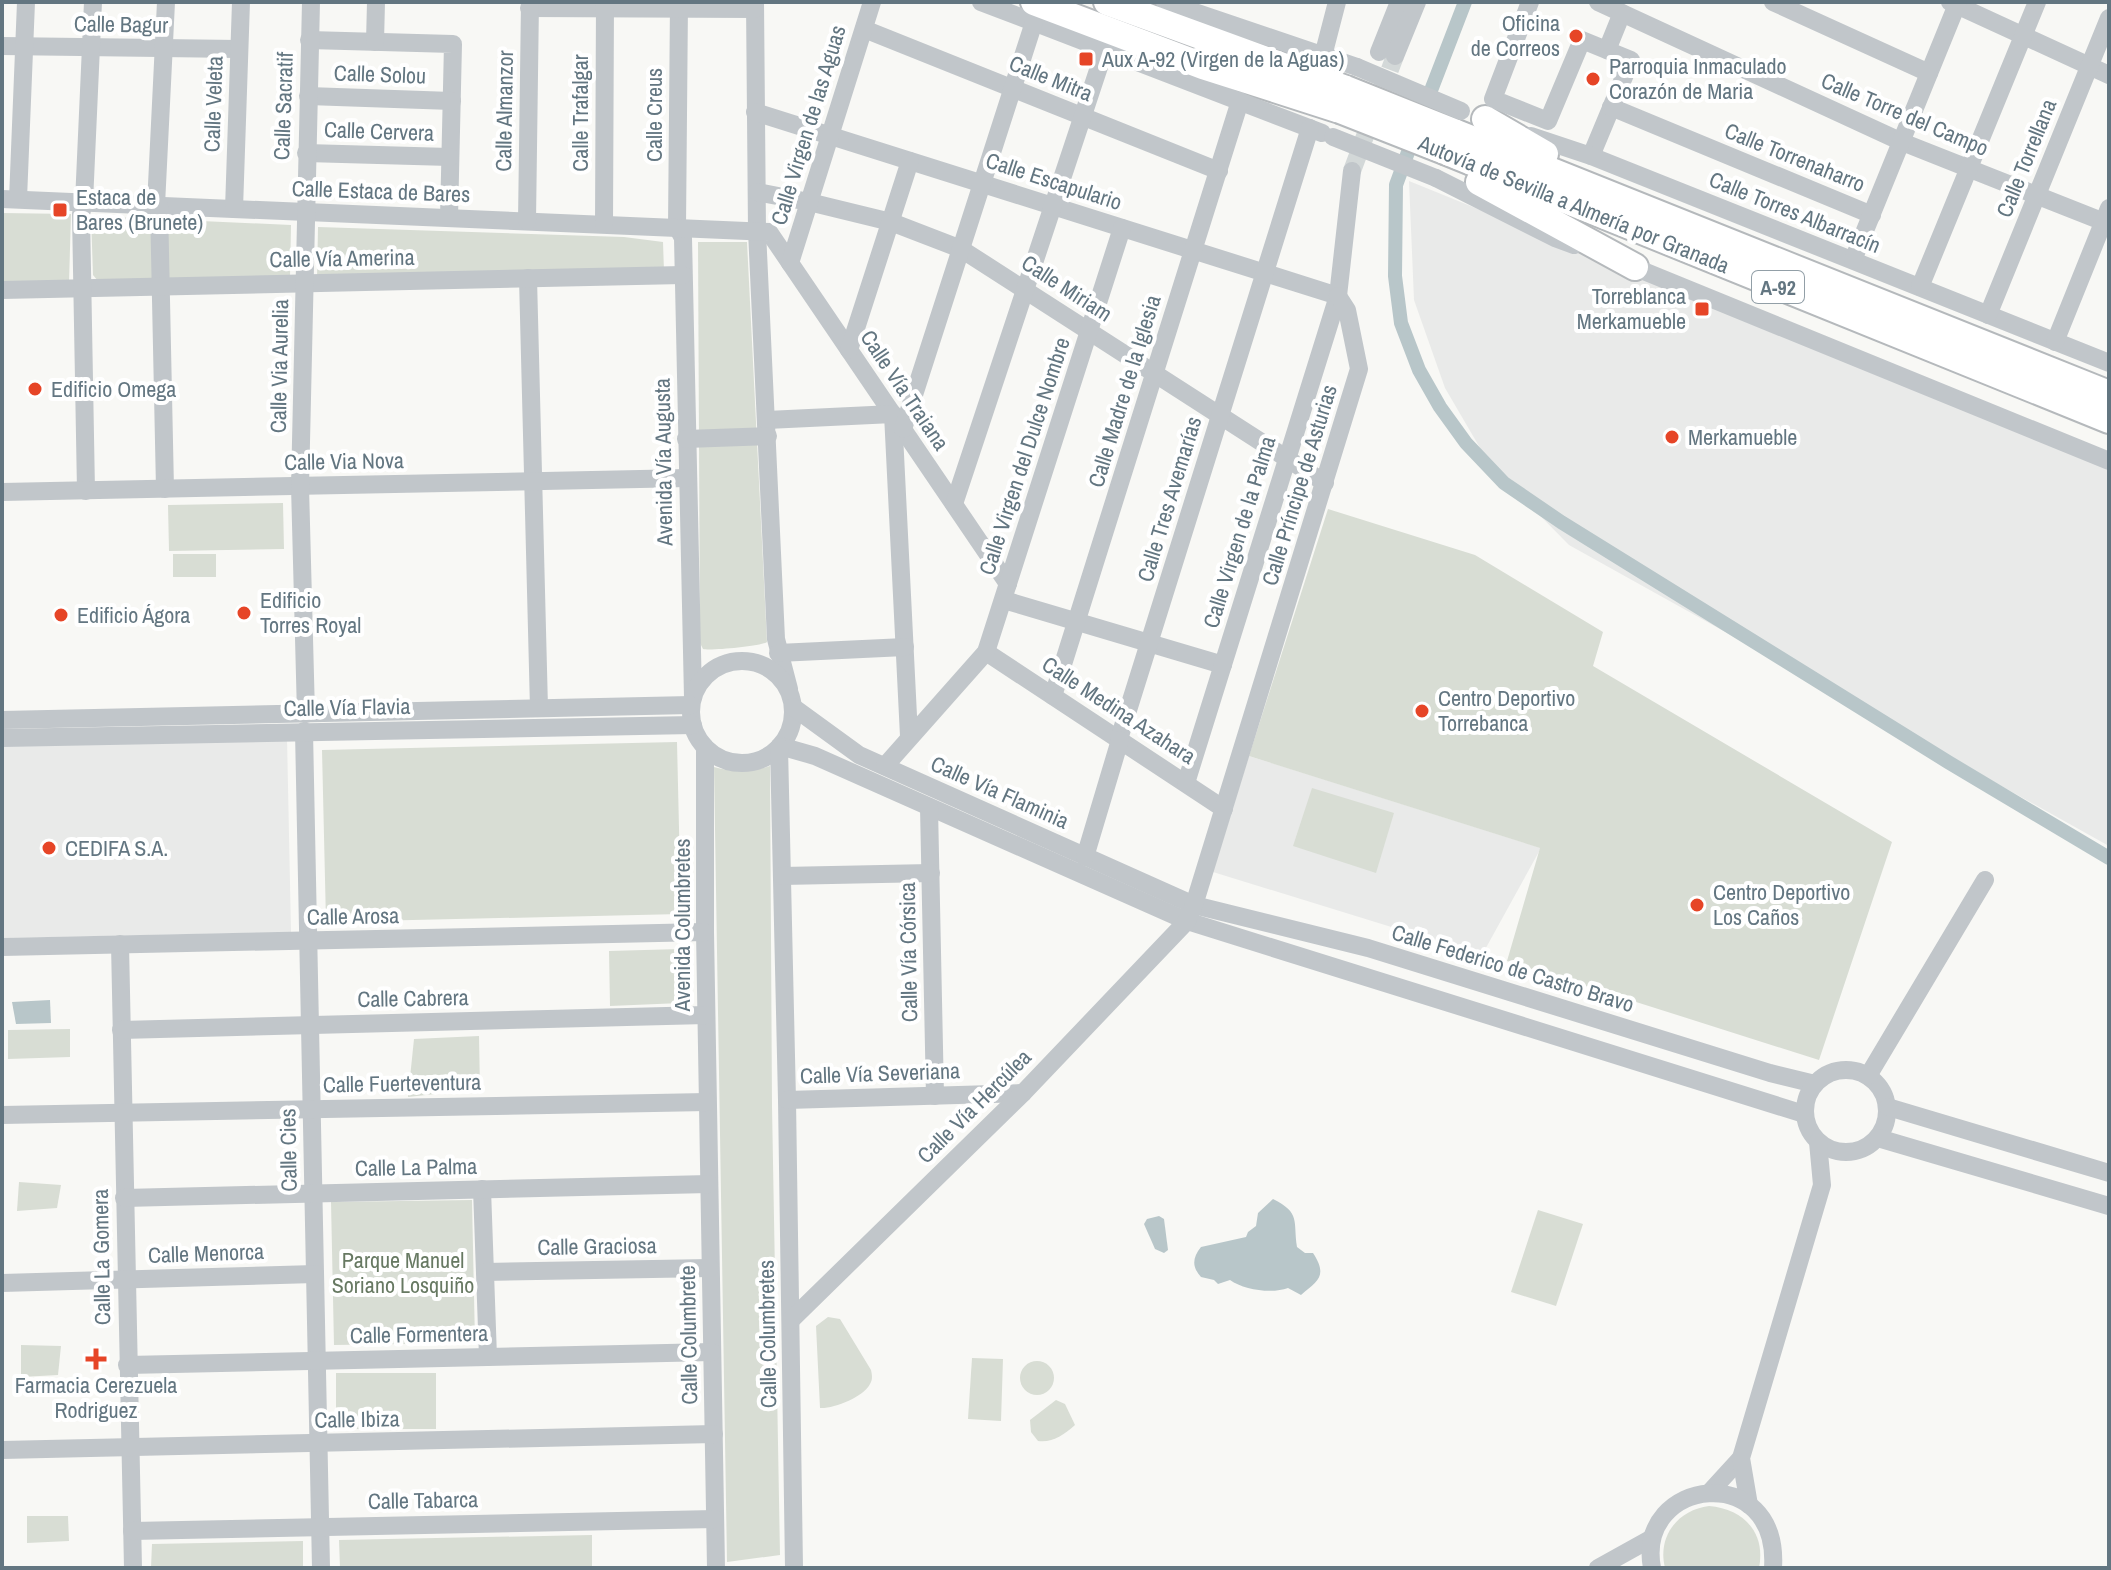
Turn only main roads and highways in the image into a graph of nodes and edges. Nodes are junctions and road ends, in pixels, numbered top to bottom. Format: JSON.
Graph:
{"nodes":[{"id":1,"x":1107,"y":2,"type":"edge"},
{"id":2,"x":1034,"y":12,"type":"edge"},
{"id":3,"x":1348,"y":89,"type":"junction"},
{"id":4,"x":1468,"y":123,"type":"junction"},
{"id":5,"x":1635,"y":267,"type":"road end"},
{"id":6,"x":2109,"y":394,"type":"edge"},
{"id":7,"x":2109,"y":420,"type":"edge"}],
"edges":[{"from":1,"to":3,"type":"highway","name":"Autovía de Sevilla a Almería por Granada","number":"A-92"},
{"from":2,"to":3,"type":"highway","name":"Autovía de Sevilla a Almería por Granada","number":"A-92"},
{"from":3,"to":4,"type":"highway","name":"Autovía de Sevilla a Almería por Granada","number":"A-92","bridge":true},
{"from":4,"to":5,"type":"highway"},
{"from":4,"to":6,"type":"highway","name":"Autovía de Sevilla a Almería por Granada","number":"A-92"},
{"from":4,"to":7,"type":"highway","name":"Autovía de Sevilla a Almería por Granada","number":"A-92"}]}
